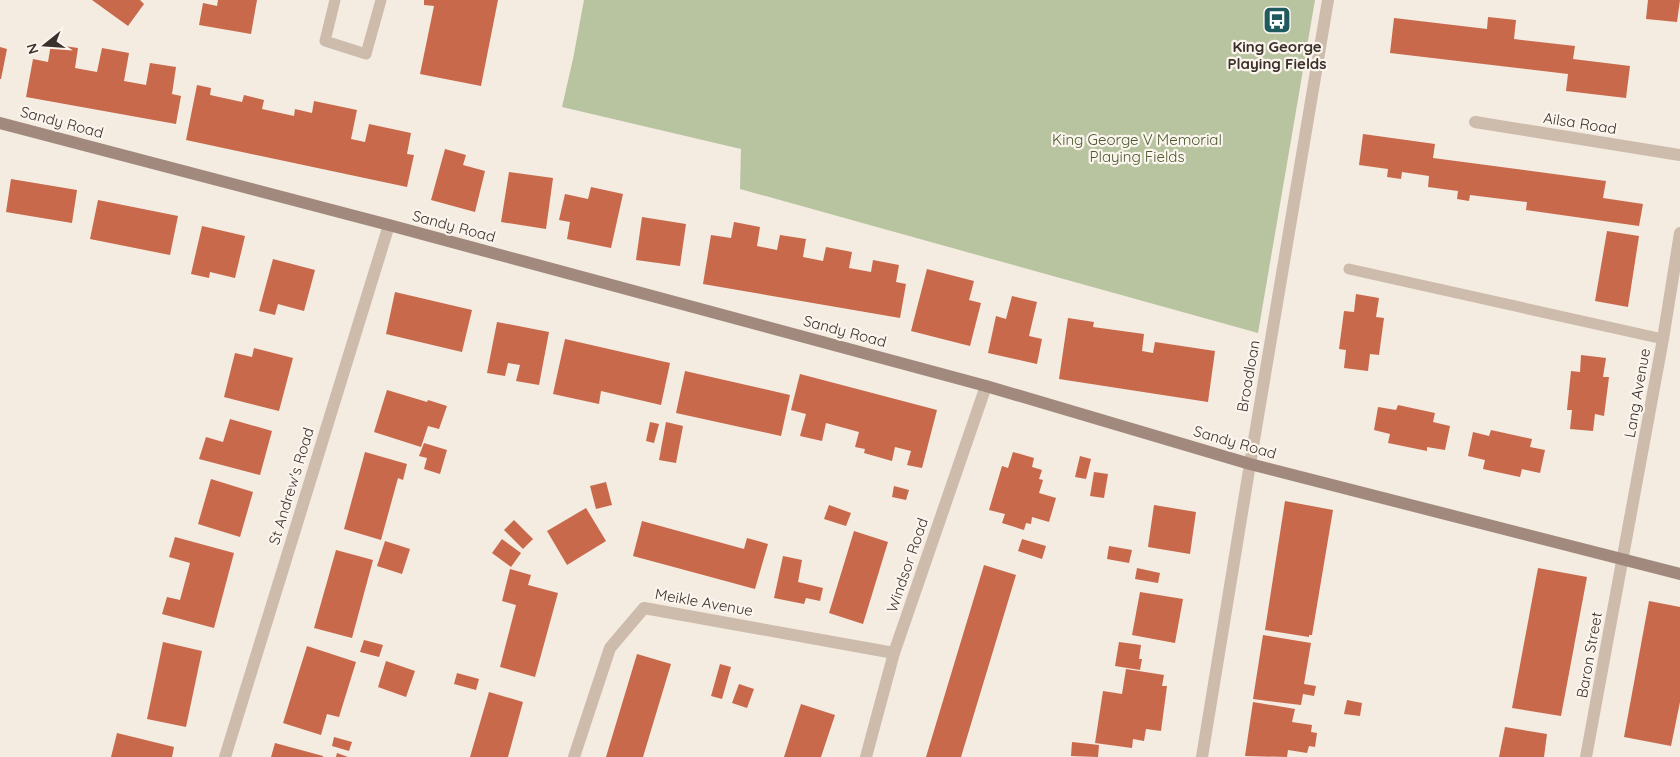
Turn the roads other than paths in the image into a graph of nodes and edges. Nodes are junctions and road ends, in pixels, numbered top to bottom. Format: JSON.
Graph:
{"nodes":[{"id":1,"x":335,"y":0,"type":"edge"},
{"id":2,"x":381,"y":0,"type":"edge"},
{"id":3,"x":1328,"y":0,"type":"edge"},
{"id":4,"x":1475,"y":122,"type":"dead end"},
{"id":5,"x":0,"y":123,"type":"edge"},
{"id":6,"x":1680,"y":155,"type":"edge"},
{"id":7,"x":389,"y":225,"type":"junction"},
{"id":8,"x":1680,"y":233,"type":"edge"},
{"id":9,"x":1349,"y":269,"type":"dead end"},
{"id":10,"x":1663,"y":339,"type":"junction"},
{"id":11,"x":986,"y":386,"type":"junction"},
{"id":12,"x":1250,"y":464,"type":"junction"},
{"id":13,"x":1623,"y":559,"type":"junction"},
{"id":14,"x":1680,"y":574,"type":"edge"},
{"id":15,"x":894,"y":653,"type":"junction"},
{"id":16,"x":225,"y":757,"type":"edge"},
{"id":17,"x":574,"y":757,"type":"edge"},
{"id":18,"x":866,"y":757,"type":"edge"},
{"id":19,"x":1202,"y":757,"type":"edge"},
{"id":20,"x":1586,"y":757,"type":"edge"}],
"edges":[{"from":1,"to":2,"type":"lane"},
{"from":3,"to":12,"type":"street","name":"Broadloan"},
{"from":4,"to":6,"type":"street","name":"Ailsa Road"},
{"from":5,"to":7,"type":"main road","name":"Sandy Road"},
{"from":7,"to":11,"type":"main road","name":"Sandy Road"},
{"from":7,"to":16,"type":"street","name":"St Andrew's Road"},
{"from":8,"to":10,"type":"street","name":"Lang Avenue"},
{"from":9,"to":10,"type":"lane"},
{"from":10,"to":13,"type":"street","name":"Lang Avenue"},
{"from":11,"to":12,"type":"main road","name":"Sandy Road"},
{"from":11,"to":15,"type":"street","name":"Windsor Road"},
{"from":12,"to":13,"type":"main road","name":"Sandy Road"},
{"from":12,"to":19,"type":"street","name":"Broadloan"},
{"from":13,"to":14,"type":"main road","name":"Sandy Road"},
{"from":13,"to":20,"type":"street","name":"Baron Street"},
{"from":15,"to":17,"type":"street","name":"Meikle Avenue"},
{"from":15,"to":18,"type":"street","name":"Windsor Road"}]}
